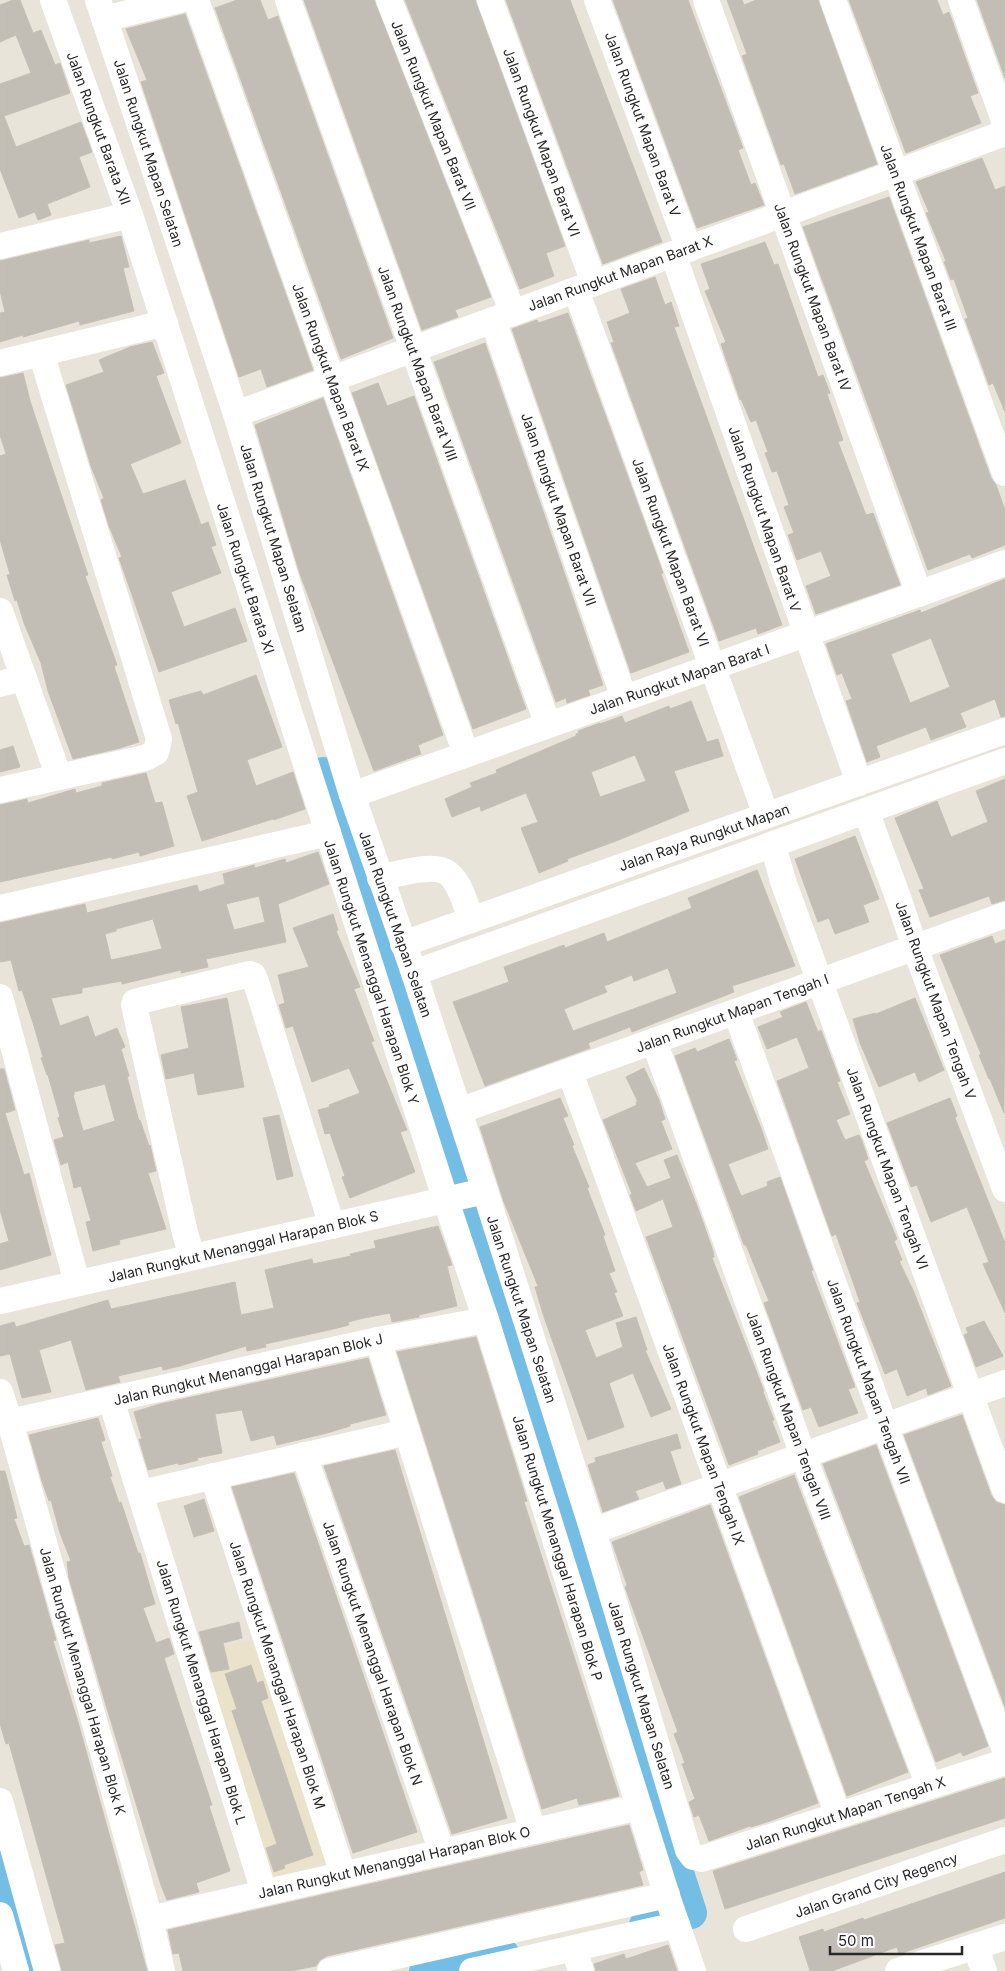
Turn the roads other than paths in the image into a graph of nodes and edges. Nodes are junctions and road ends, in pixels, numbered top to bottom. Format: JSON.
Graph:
{"nodes":[{"id":1,"x":54,"y":0,"type":"edge"},
{"id":2,"x":180,"y":0,"type":"edge"},
{"id":3,"x":196,"y":0,"type":"edge"},
{"id":4,"x":288,"y":0,"type":"edge"},
{"id":5,"x":389,"y":0,"type":"edge"},
{"id":6,"x":490,"y":0,"type":"edge"},
{"id":7,"x":597,"y":0,"type":"edge"},
{"id":8,"x":706,"y":0,"type":"edge"},
{"id":9,"x":833,"y":0,"type":"edge"},
{"id":10,"x":961,"y":0,"type":"edge"},
{"id":11,"x":101,"y":9,"type":"edge"},
{"id":12,"x":1005,"y":123,"type":"edge"},
{"id":13,"x":1005,"y":133,"type":"edge"},
{"id":14,"x":895,"y":173,"type":"junction"},
{"id":15,"x":783,"y":214,"type":"junction"},
{"id":16,"x":130,"y":215,"type":"junction"},
{"id":17,"x":1,"y":243,"type":"edge"},
{"id":18,"x":681,"y":252,"type":"junction"},
{"id":19,"x":585,"y":286,"type":"junction"},
{"id":20,"x":503,"y":316,"type":"junction"},
{"id":21,"x":165,"y":323,"type":"junction"},
{"id":22,"x":413,"y":349,"type":"junction"},
{"id":23,"x":41,"y":353,"type":"junction"},
{"id":24,"x":0,"y":363,"type":"edge"},
{"id":25,"x":332,"y":379,"type":"junction"},
{"id":26,"x":236,"y":414,"type":"junction"},
{"id":27,"x":1005,"y":473,"type":"edge"},
{"id":28,"x":1005,"y":563,"type":"edge"},
{"id":29,"x":919,"y":594,"type":"junction"},
{"id":30,"x":0,"y":611,"type":"edge"},
{"id":31,"x":806,"y":634,"type":"junction"},
{"id":32,"x":712,"y":667,"type":"junction"},
{"id":33,"x":12,"y":681,"type":"edge"},
{"id":34,"x":624,"y":698,"type":"junction"},
{"id":35,"x":548,"y":725,"type":"junction"},
{"id":36,"x":1005,"y":731,"type":"edge"},
{"id":37,"x":466,"y":754,"type":"junction"},
{"id":38,"x":1005,"y":761,"type":"edge"},
{"id":39,"x":59,"y":777,"type":"junction"},
{"id":40,"x":859,"y":783,"type":"junction"},
{"id":41,"x":0,"y":790,"type":"edge"},
{"id":42,"x":352,"y":795,"type":"junction"},
{"id":43,"x":866,"y":811,"type":"junction"},
{"id":44,"x":766,"y":815,"type":"junction"},
{"id":45,"x":328,"y":833,"type":"junction"},
{"id":46,"x":773,"y":844,"type":"junction"},
{"id":47,"x":380,"y":878,"type":"junction"},
{"id":48,"x":0,"y":908,"type":"edge"},
{"id":49,"x":1005,"y":916,"type":"edge"},
{"id":50,"x":472,"y":920,"type":"junction"},
{"id":51,"x":403,"y":944,"type":"junction"},
{"id":52,"x":915,"y":948,"type":"junction"},
{"id":53,"x":414,"y":973,"type":"junction"},
{"id":54,"x":820,"y":982,"type":"junction"},
{"id":55,"x":0,"y":997,"type":"edge"},
{"id":56,"x":736,"y":1012,"type":"junction"},
{"id":57,"x":654,"y":1041,"type":"junction"},
{"id":58,"x":570,"y":1072,"type":"junction"},
{"id":59,"x":459,"y":1111,"type":"junction"},
{"id":60,"x":1005,"y":1190,"type":"edge"},
{"id":61,"x":481,"y":1192,"type":"junction"},
{"id":62,"x":449,"y":1200,"type":"junction"},
{"id":63,"x":332,"y":1226,"type":"junction"},
{"id":64,"x":192,"y":1257,"type":"junction"},
{"id":65,"x":77,"y":1283,"type":"junction"},
{"id":66,"x":0,"y":1301,"type":"edge"},
{"id":67,"x":486,"y":1320,"type":"junction"},
{"id":68,"x":378,"y":1340,"type":"junction"},
{"id":69,"x":1005,"y":1383,"type":"edge"},
{"id":70,"x":0,"y":1392,"type":"edge"},
{"id":71,"x":970,"y":1395,"type":"junction"},
{"id":72,"x":111,"y":1400,"type":"junction"},
{"id":73,"x":10,"y":1422,"type":"junction"},
{"id":74,"x":885,"y":1426,"type":"junction"},
{"id":75,"x":407,"y":1432,"type":"junction"},
{"id":76,"x":304,"y":1455,"type":"junction"},
{"id":77,"x":803,"y":1455,"type":"junction"},
{"id":78,"x":213,"y":1476,"type":"junction"},
{"id":79,"x":719,"y":1486,"type":"junction"},
{"id":80,"x":1005,"y":1490,"type":"edge"},
{"id":81,"x":141,"y":1493,"type":"junction"},
{"id":82,"x":593,"y":1531,"type":"junction"},
{"id":83,"x":1005,"y":1750,"type":"edge"},
{"id":84,"x":1005,"y":1762,"type":"edge"},
{"id":85,"x":928,"y":1786,"type":"junction"},
{"id":86,"x":0,"y":1801,"type":"edge"},
{"id":87,"x":639,"y":1807,"type":"junction"},
{"id":88,"x":838,"y":1815,"type":"junction"},
{"id":89,"x":533,"y":1831,"type":"junction"},
{"id":90,"x":1005,"y":1840,"type":"edge"},
{"id":91,"x":688,"y":1850,"type":"joint"},
{"id":92,"x":442,"y":1852,"type":"junction"},
{"id":93,"x":344,"y":1874,"type":"junction"},
{"id":94,"x":264,"y":1892,"type":"junction"},
{"id":95,"x":672,"y":1911,"type":"junction"},
{"id":96,"x":0,"y":1915,"type":"edge"},
{"id":97,"x":150,"y":1919,"type":"junction"},
{"id":98,"x":746,"y":1929,"type":"dead end"},
{"id":99,"x":1005,"y":1937,"type":"edge"},
{"id":100,"x":975,"y":1946,"type":"junction"},
{"id":101,"x":577,"y":1960,"type":"edge"},
{"id":102,"x":16,"y":1971,"type":"edge"},
{"id":103,"x":47,"y":1971,"type":"edge"},
{"id":104,"x":162,"y":1971,"type":"edge"},
{"id":105,"x":330,"y":1971,"type":"edge"},
{"id":106,"x":472,"y":1971,"type":"edge"},
{"id":107,"x":693,"y":1971,"type":"edge"},
{"id":108,"x":898,"y":1971,"type":"edge"},
{"id":109,"x":984,"y":1971,"type":"edge"}],
"edges":[{"from":1,"to":16,"type":"street","name":"Jalan Rungkut Barata XII"},
{"from":2,"to":11,"type":"street"},
{"from":3,"to":25,"type":"street","name":"Jalan Rungkut Mapan Barat IX"},
{"from":4,"to":22,"type":"street","name":"Jalan Rungkut Mapan Barat VIII"},
{"from":5,"to":20,"type":"street","name":"Jalan Rungkut Mapan Barat VII"},
{"from":6,"to":19,"type":"street","name":"Jalan Rungkut Mapan Barat VI"},
{"from":7,"to":18,"type":"street","name":"Jalan Rungkut Mapan Barat V"},
{"from":8,"to":15,"type":"street","name":"Jalan Rungkut Mapan Barat IV"},
{"from":9,"to":14,"type":"street","name":"Jalan Rungkut Mapan Barat III"},
{"from":10,"to":12,"type":"street"},
{"from":11,"to":26,"type":"street","name":"Jalan Rungkut Mapan Selatan"},
{"from":13,"to":14,"type":"street","name":"Jalan Rungkut Mapan Barat X"},
{"from":14,"to":15,"type":"street","name":"Jalan Rungkut Mapan Barat X"},
{"from":14,"to":27,"type":"street","name":"Jalan Rungkut Mapan Barat III"},
{"from":15,"to":18,"type":"street","name":"Jalan Rungkut Mapan Barat X"},
{"from":15,"to":29,"type":"street","name":"Jalan Rungkut Mapan Barat IV"},
{"from":16,"to":17,"type":"street","name":"Jalan Rungkut Barata XII"},
{"from":16,"to":21,"type":"street","name":"Jalan Rungkut Barata XI"},
{"from":18,"to":19,"type":"street","name":"Jalan Rungkut Mapan Barat X"},
{"from":18,"to":31,"type":"street","name":"Jalan Rungkut Mapan Barat V"},
{"from":19,"to":20,"type":"street","name":"Jalan Rungkut Mapan Barat X"},
{"from":19,"to":32,"type":"street","name":"Jalan Rungkut Mapan Barat VI"},
{"from":20,"to":22,"type":"street","name":"Jalan Rungkut Mapan Barat X"},
{"from":20,"to":34,"type":"street","name":"Jalan Rungkut Mapan Barat VII"},
{"from":21,"to":23,"type":"street"},
{"from":21,"to":45,"type":"street","name":"Jalan Rungkut Barata XI"},
{"from":22,"to":25,"type":"street","name":"Jalan Rungkut Mapan Barat X"},
{"from":22,"to":35,"type":"street","name":"Jalan Rungkut Mapan Barat VIII"},
{"from":23,"to":24,"type":"street"},
{"from":23,"to":39,"type":"street"},
{"from":25,"to":26,"type":"street","name":"Jalan Rungkut Mapan Barat X"},
{"from":25,"to":37,"type":"street","name":"Jalan Rungkut Mapan Barat IX"},
{"from":26,"to":42,"type":"street","name":"Jalan Rungkut Mapan Selatan"},
{"from":28,"to":29,"type":"street","name":"Jalan Rungkut Mapan Barat I"},
{"from":29,"to":31,"type":"street","name":"Jalan Rungkut Mapan Barat I"},
{"from":30,"to":33,"type":"street"},
{"from":31,"to":32,"type":"street","name":"Jalan Rungkut Mapan Barat I"},
{"from":31,"to":40,"type":"street","name":"Jalan Rungkut Mapan Barat V"},
{"from":32,"to":34,"type":"street","name":"Jalan Rungkut Mapan Barat I"},
{"from":32,"to":44,"type":"street","name":"Jalan Rungkut Mapan Barat VI"},
{"from":33,"to":39,"type":"street"},
{"from":34,"to":35,"type":"street","name":"Jalan Rungkut Mapan Barat I"},
{"from":35,"to":37,"type":"street","name":"Jalan Rungkut Mapan Barat I"},
{"from":36,"to":40,"type":"street","name":"Jalan Raya Rungkut Mapan"},
{"from":37,"to":42,"type":"street","name":"Jalan Rungkut Mapan Barat I"},
{"from":38,"to":43,"type":"street"},
{"from":39,"to":41,"type":"street"},
{"from":40,"to":44,"type":"street","name":"Jalan Raya Rungkut Mapan"},
{"from":42,"to":47,"type":"street","name":"Jalan Rungkut Mapan Selatan"},
{"from":43,"to":46,"type":"street"},
{"from":43,"to":52,"type":"street","name":"Jalan Rungkut Mapan Tengah V"},
{"from":44,"to":50,"type":"street","name":"Jalan Raya Rungkut Mapan"},
{"from":45,"to":48,"type":"street","name":"Jalan Rungkut Menanggal Harapan Blok Y"},
{"from":45,"to":62,"type":"street","name":"Jalan Rungkut Menanggal Harapan Blok Y"},
{"from":46,"to":53,"type":"street"},
{"from":46,"to":54,"type":"street","name":"Jalan Rungkut Mapan Tengah VI"},
{"from":47,"to":50,"type":"street"},
{"from":47,"to":51,"type":"street","name":"Jalan Rungkut Mapan Selatan"},
{"from":49,"to":52,"type":"street","name":"Jalan Rungkut Mapan Tengah I"},
{"from":50,"to":51,"type":"street","name":"Jalan Raya Rungkut Mapan"},
{"from":51,"to":53,"type":"street","name":"Jalan Rungkut Mapan Selatan"},
{"from":52,"to":54,"type":"street","name":"Jalan Rungkut Mapan Tengah I"},
{"from":52,"to":60,"type":"street","name":"Jalan Rungkut Mapan Tengah V"},
{"from":53,"to":59,"type":"street","name":"Jalan Rungkut Mapan Selatan"},
{"from":54,"to":56,"type":"street","name":"Jalan Rungkut Mapan Tengah I"},
{"from":54,"to":71,"type":"street","name":"Jalan Rungkut Mapan Tengah VI"},
{"from":55,"to":65,"type":"street"},
{"from":56,"to":57,"type":"street","name":"Jalan Rungkut Mapan Tengah I"},
{"from":56,"to":74,"type":"street","name":"Jalan Rungkut Mapan Tengah VII"},
{"from":57,"to":58,"type":"street","name":"Jalan Rungkut Mapan Tengah I"},
{"from":57,"to":77,"type":"street","name":"Jalan Rungkut Mapan Tengah VIII"},
{"from":58,"to":59,"type":"street","name":"Jalan Rungkut Mapan Tengah I"},
{"from":58,"to":79,"type":"street","name":"Jalan Rungkut Mapan Tengah IX"},
{"from":59,"to":61,"type":"street","name":"Jalan Rungkut Mapan Selatan"},
{"from":61,"to":62,"type":"street","name":"Jalan Rungkut Menanggal Harapan Blok S"},
{"from":61,"to":82,"type":"street","name":"Jalan Rungkut Mapan Selatan"},
{"from":62,"to":63,"type":"street","name":"Jalan Rungkut Menanggal Harapan Blok S"},
{"from":62,"to":67,"type":"street","name":"Jalan Rungkut Menanggal Harapan Blok P"},
{"from":63,"to":64,"type":"street","name":"Jalan Rungkut Menanggal Harapan Blok S"},
{"from":63,"to":64,"type":"street"},
{"from":64,"to":65,"type":"street","name":"Jalan Rungkut Menanggal Harapan Blok S"},
{"from":65,"to":66,"type":"street","name":"Jalan Rungkut Menanggal Harapan Blok S"},
{"from":67,"to":68,"type":"street","name":"Jalan Rungkut Menanggal Harapan Blok J"},
{"from":67,"to":87,"type":"street","name":"Jalan Rungkut Menanggal Harapan Blok P"},
{"from":68,"to":72,"type":"street","name":"Jalan Rungkut Menanggal Harapan Blok J"},
{"from":68,"to":75,"type":"street"},
{"from":69,"to":71,"type":"street"},
{"from":70,"to":73,"type":"street","name":"Jalan Rungkut Menanggal Harapan Blok K"},
{"from":71,"to":74,"type":"street"},
{"from":71,"to":80,"type":"street","name":"Jalan Rungkut Mapan Tengah VI"},
{"from":72,"to":73,"type":"street","name":"Jalan Rungkut Menanggal Harapan Blok J"},
{"from":72,"to":81,"type":"street","name":"Jalan Rungkut Menanggal Harapan Blok L"},
{"from":73,"to":97,"type":"street","name":"Jalan Rungkut Menanggal Harapan Blok K"},
{"from":74,"to":77,"type":"street"},
{"from":74,"to":83,"type":"street","name":"Jalan Rungkut Mapan Tengah VII"},
{"from":75,"to":76,"type":"street"},
{"from":75,"to":89,"type":"street"},
{"from":76,"to":78,"type":"street"},
{"from":76,"to":92,"type":"street","name":"Jalan Rungkut Menanggal Harapan Blok N"},
{"from":77,"to":79,"type":"street"},
{"from":77,"to":85,"type":"street","name":"Jalan Rungkut Mapan Tengah VIII"},
{"from":78,"to":81,"type":"street"},
{"from":78,"to":93,"type":"street","name":"Jalan Rungkut Menanggal Harapan Blok M"},
{"from":79,"to":82,"type":"street"},
{"from":79,"to":88,"type":"street","name":"Jalan Rungkut Mapan Tengah IX"},
{"from":81,"to":94,"type":"street","name":"Jalan Rungkut Menanggal Harapan Blok L"},
{"from":82,"to":91,"type":"street","name":"Jalan Rungkut Mapan Selatan"},
{"from":84,"to":85,"type":"street","name":"Jalan Rungkut Mapan Tengah X"},
{"from":85,"to":88,"type":"street","name":"Jalan Rungkut Mapan Tengah X"},
{"from":86,"to":103,"type":"street"},
{"from":87,"to":89,"type":"street","name":"Jalan Rungkut Menanggal Harapan Blok O"},
{"from":87,"to":95,"type":"street","name":"Jalan Rungkut Menanggal Harapan Blok P"},
{"from":88,"to":91,"type":"street","name":"Jalan Rungkut Mapan Tengah X"},
{"from":89,"to":92,"type":"street","name":"Jalan Rungkut Menanggal Harapan Blok O"},
{"from":90,"to":98,"type":"street","name":"Jalan Grand City Regency"},
{"from":92,"to":93,"type":"street","name":"Jalan Rungkut Menanggal Harapan Blok O"},
{"from":93,"to":94,"type":"street","name":"Jalan Rungkut Menanggal Harapan Blok O"},
{"from":94,"to":97,"type":"street","name":"Jalan Rungkut Menanggal Harapan Blok O"},
{"from":95,"to":101,"type":"street"},
{"from":95,"to":105,"type":"street"},
{"from":95,"to":107,"type":"street","name":"Jalan Rungkut Menanggal Harapan Blok P"},
{"from":96,"to":102,"type":"street"},
{"from":97,"to":104,"type":"street","name":"Jalan Rungkut Menanggal Harapan Blok K"},
{"from":99,"to":100,"type":"street"},
{"from":100,"to":108,"type":"street"},
{"from":100,"to":109,"type":"street"},
{"from":101,"to":106,"type":"street"}]}
